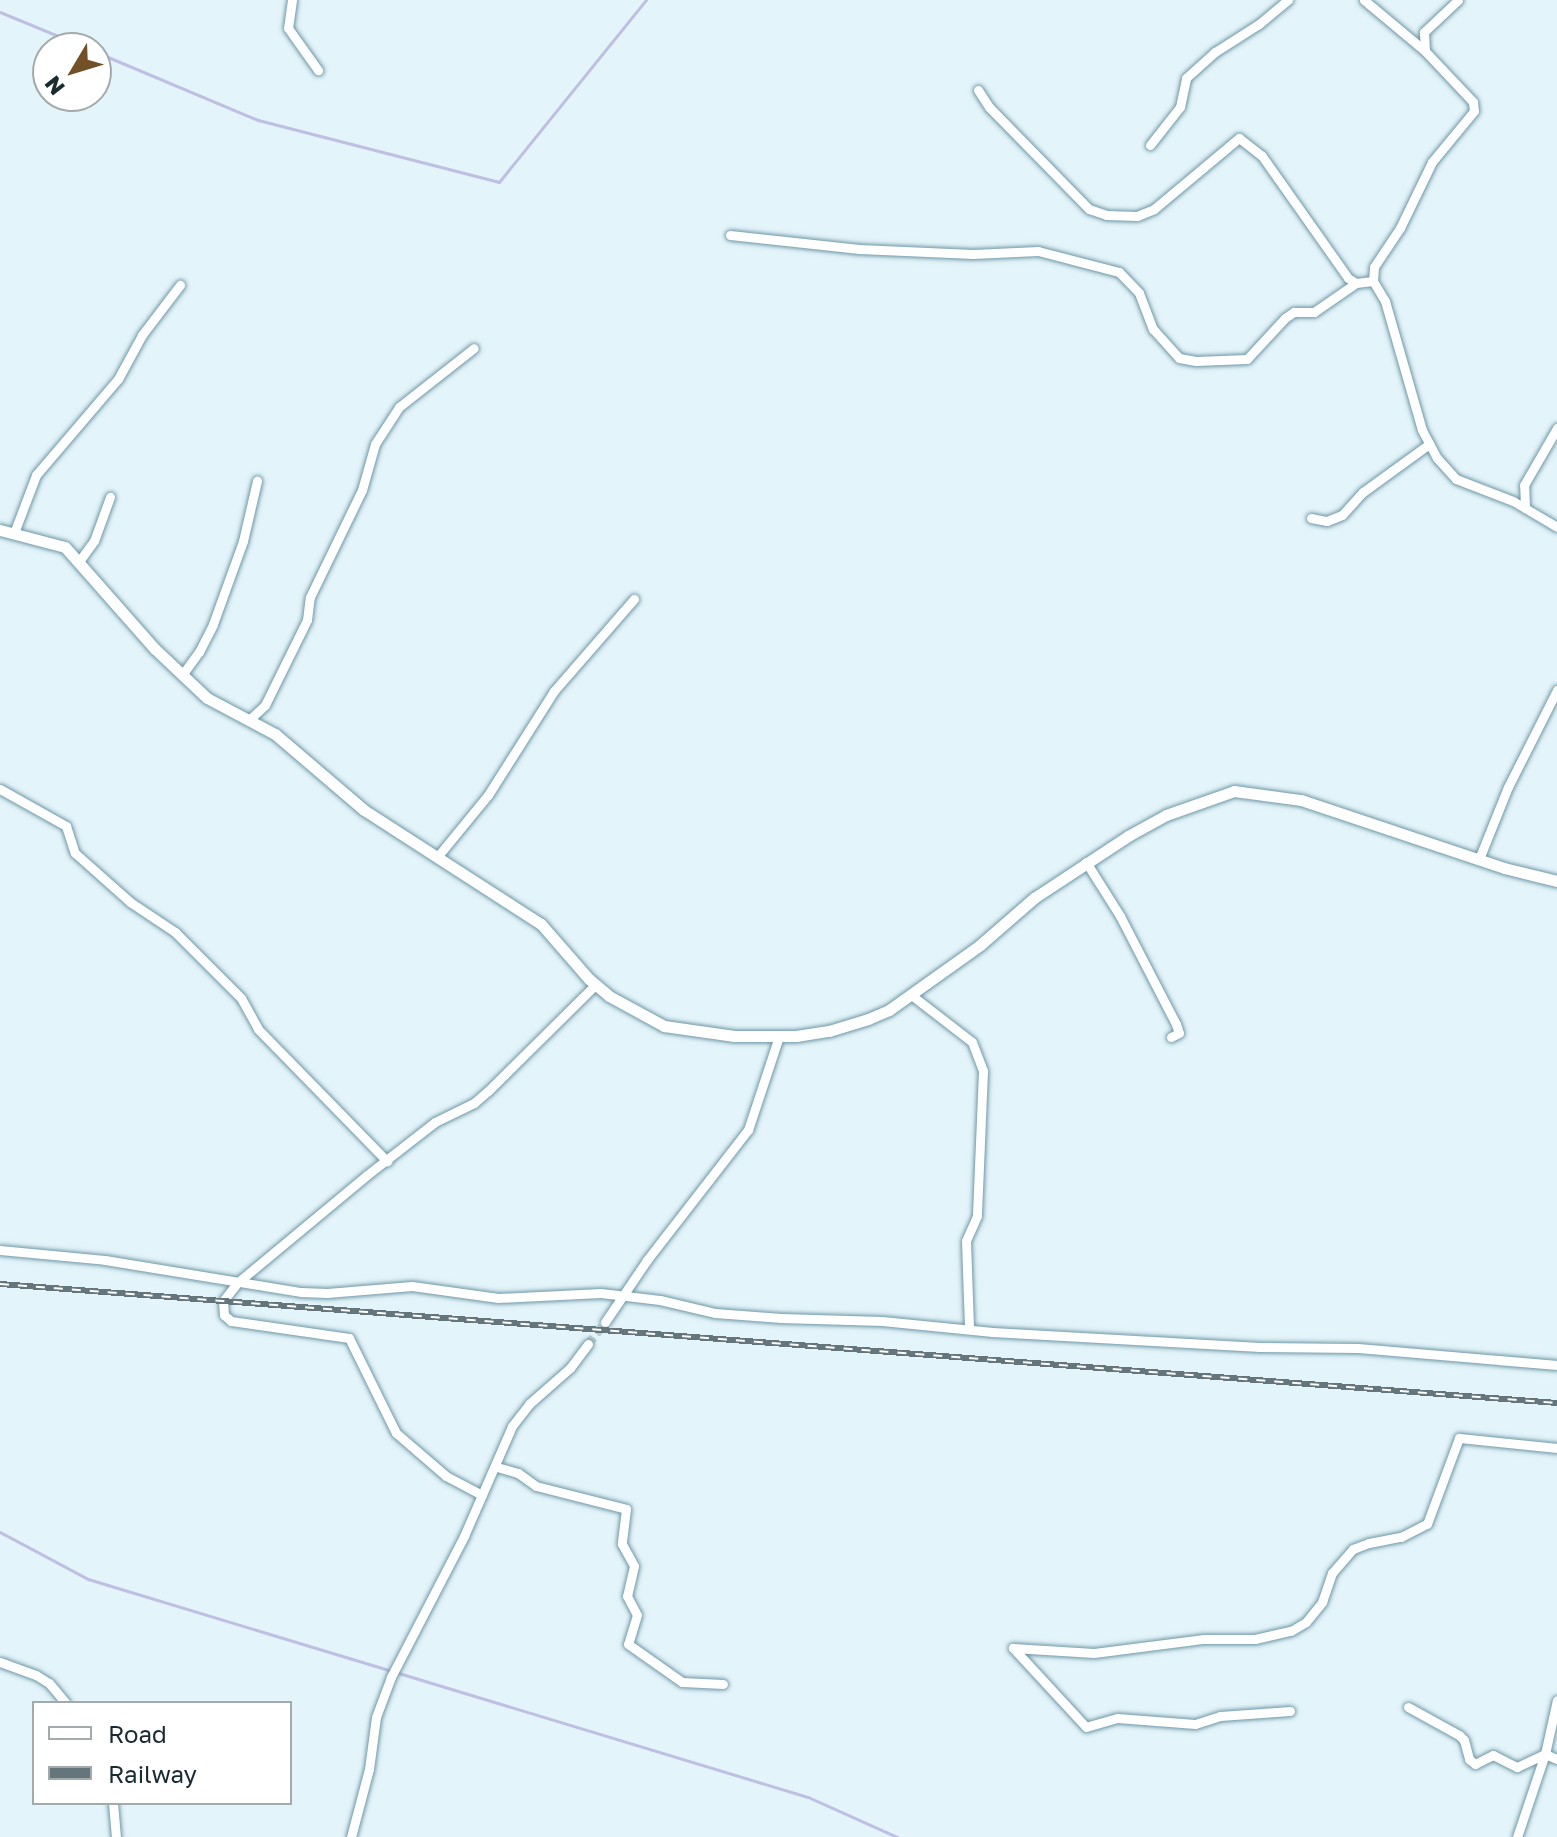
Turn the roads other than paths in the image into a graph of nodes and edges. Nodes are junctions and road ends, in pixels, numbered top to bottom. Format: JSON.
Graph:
{"nodes":[{"id":1,"x":292,"y":0,"type":"edge"},
{"id":2,"x":1288,"y":0,"type":"edge"},
{"id":3,"x":1364,"y":0,"type":"edge"},
{"id":4,"x":1458,"y":0,"type":"edge"},
{"id":5,"x":1425,"y":51,"type":"junction"},
{"id":6,"x":318,"y":70,"type":"dead end"},
{"id":7,"x":978,"y":90,"type":"dead end"},
{"id":8,"x":1150,"y":145,"type":"dead end"},
{"id":9,"x":730,"y":235,"type":"dead end"},
{"id":10,"x":1373,"y":281,"type":"junction"},
{"id":11,"x":1356,"y":283,"type":"junction"},
{"id":12,"x":180,"y":285,"type":"dead end"},
{"id":13,"x":474,"y":348,"type":"dead end"},
{"id":14,"x":1557,"y":428,"type":"edge"},
{"id":15,"x":1429,"y":444,"type":"junction"},
{"id":16,"x":257,"y":481,"type":"dead end"},
{"id":17,"x":110,"y":497,"type":"dead end"},
{"id":18,"x":1525,"y":508,"type":"junction"},
{"id":19,"x":1311,"y":518,"type":"dead end"},
{"id":20,"x":1557,"y":527,"type":"edge"},
{"id":21,"x":0,"y":530,"type":"edge"},
{"id":22,"x":14,"y":533,"type":"junction"},
{"id":23,"x":80,"y":560,"type":"junction"},
{"id":24,"x":634,"y":599,"type":"dead end"},
{"id":25,"x":182,"y":675,"type":"junction"},
{"id":26,"x":1557,"y":690,"type":"edge"},
{"id":27,"x":250,"y":719,"type":"junction"},
{"id":28,"x":0,"y":789,"type":"edge"},
{"id":29,"x":438,"y":856,"type":"junction"},
{"id":30,"x":1479,"y":859,"type":"junction"},
{"id":31,"x":1086,"y":862,"type":"junction"},
{"id":32,"x":1557,"y":881,"type":"edge"},
{"id":33,"x":595,"y":985,"type":"junction"},
{"id":34,"x":910,"y":994,"type":"junction"},
{"id":35,"x":779,"y":1036,"type":"junction"},
{"id":36,"x":1171,"y":1037,"type":"dead end"},
{"id":37,"x":387,"y":1161,"type":"junction"},
{"id":38,"x":0,"y":1250,"type":"edge"},
{"id":39,"x":237,"y":1283,"type":"junction"},
{"id":40,"x":623,"y":1295,"type":"junction"},
{"id":41,"x":605,"y":1322,"type":"tunnel mouth"},
{"id":42,"x":969,"y":1329,"type":"junction"},
{"id":43,"x":588,"y":1344,"type":"tunnel mouth"},
{"id":44,"x":1557,"y":1365,"type":"edge"},
{"id":45,"x":1557,"y":1448,"type":"edge"},
{"id":46,"x":497,"y":1467,"type":"junction"},
{"id":47,"x":482,"y":1495,"type":"junction"},
{"id":48,"x":0,"y":1662,"type":"edge"},
{"id":49,"x":723,"y":1684,"type":"dead end"},
{"id":50,"x":1557,"y":1700,"type":"edge"},
{"id":51,"x":64,"y":1701,"type":"edge"},
{"id":52,"x":1408,"y":1707,"type":"dead end"},
{"id":53,"x":1290,"y":1711,"type":"dead end"},
{"id":54,"x":1555,"y":1715,"type":"edge"},
{"id":55,"x":1545,"y":1754,"type":"junction"},
{"id":56,"x":1557,"y":1759,"type":"edge"},
{"id":57,"x":113,"y":1805,"type":"edge"},
{"id":58,"x":116,"y":1837,"type":"edge"},
{"id":59,"x":351,"y":1837,"type":"edge"},
{"id":60,"x":1517,"y":1837,"type":"edge"}],
"edges":[{"from":1,"to":6,"type":"street"},
{"from":2,"to":8,"type":"street"},
{"from":3,"to":5,"type":"street"},
{"from":4,"to":5,"type":"street"},
{"from":5,"to":10,"type":"street"},
{"from":7,"to":11,"type":"street"},
{"from":9,"to":11,"type":"street"},
{"from":10,"to":11,"type":"street"},
{"from":10,"to":15,"type":"street"},
{"from":12,"to":22,"type":"street"},
{"from":13,"to":27,"type":"street"},
{"from":14,"to":18,"type":"street"},
{"from":15,"to":18,"type":"street"},
{"from":15,"to":19,"type":"street"},
{"from":16,"to":25,"type":"street"},
{"from":17,"to":23,"type":"street"},
{"from":18,"to":20,"type":"street"},
{"from":21,"to":22,"type":"street"},
{"from":22,"to":23,"type":"street"},
{"from":23,"to":25,"type":"street"},
{"from":24,"to":29,"type":"street"},
{"from":25,"to":27,"type":"street"},
{"from":26,"to":30,"type":"street"},
{"from":27,"to":29,"type":"street"},
{"from":28,"to":37,"type":"street"},
{"from":29,"to":33,"type":"street"},
{"from":30,"to":31,"type":"street"},
{"from":30,"to":32,"type":"street"},
{"from":31,"to":34,"type":"street"},
{"from":31,"to":36,"type":"street"},
{"from":33,"to":35,"type":"street"},
{"from":33,"to":37,"type":"street"},
{"from":34,"to":35,"type":"street"},
{"from":34,"to":42,"type":"street"},
{"from":35,"to":40,"type":"street"},
{"from":37,"to":39,"type":"street"},
{"from":38,"to":39,"type":"street"},
{"from":39,"to":40,"type":"street"},
{"from":39,"to":47,"type":"street"},
{"from":40,"to":41,"type":"street"},
{"from":40,"to":42,"type":"street"},
{"from":42,"to":44,"type":"street"},
{"from":43,"to":46,"type":"street"},
{"from":45,"to":53,"type":"street"},
{"from":46,"to":47,"type":"street"},
{"from":46,"to":49,"type":"street"},
{"from":47,"to":59,"type":"street"},
{"from":48,"to":51,"type":"street"},
{"from":50,"to":54,"type":"street"},
{"from":52,"to":55,"type":"street"},
{"from":54,"to":55,"type":"street"},
{"from":55,"to":56,"type":"street"},
{"from":55,"to":60,"type":"street"},
{"from":57,"to":58,"type":"street"}]}
